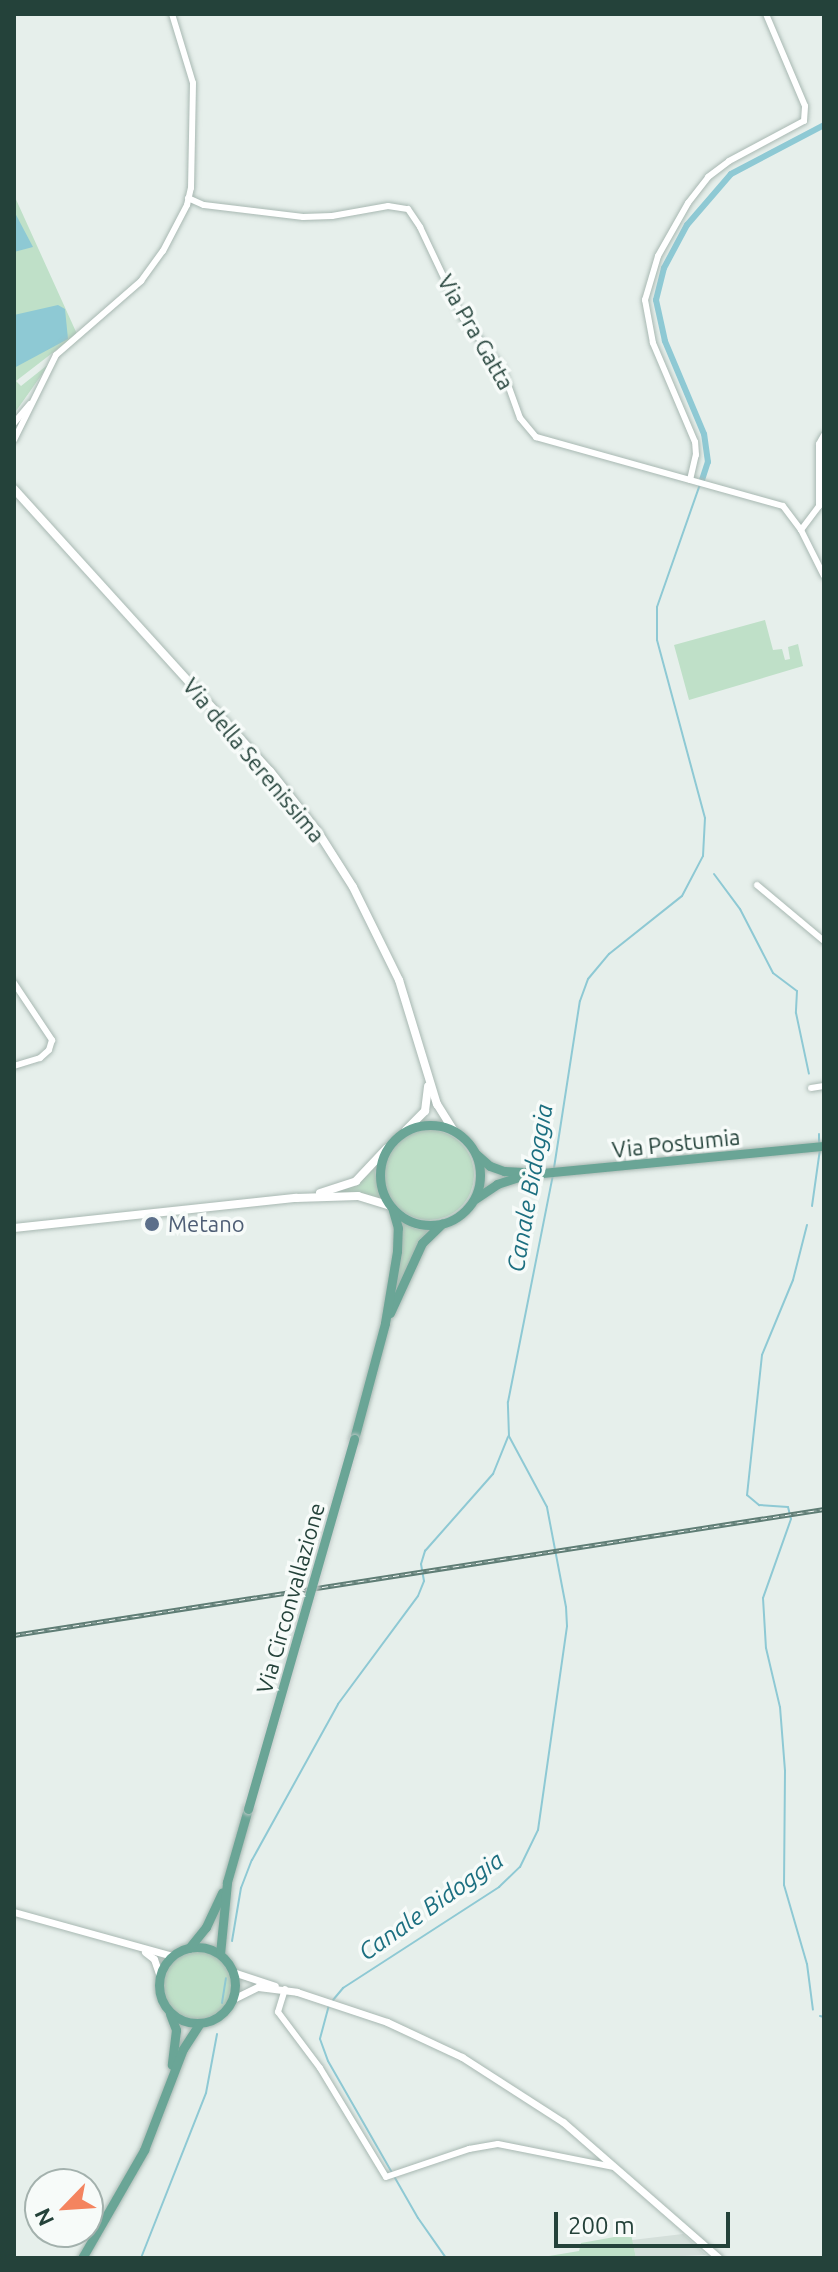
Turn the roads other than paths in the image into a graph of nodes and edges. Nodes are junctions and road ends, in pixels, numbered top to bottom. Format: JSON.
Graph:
{"nodes":[{"id":1,"x":172,"y":14,"type":"edge"},
{"id":2,"x":766,"y":14,"type":"edge"},
{"id":3,"x":188,"y":198,"type":"junction"},
{"id":4,"x":33,"y":401,"type":"junction"},
{"id":5,"x":14,"y":423,"type":"edge"},
{"id":6,"x":824,"y":435,"type":"edge"},
{"id":7,"x":14,"y":440,"type":"edge"},
{"id":8,"x":14,"y":480,"type":"edge"},
{"id":9,"x":692,"y":480,"type":"junction"},
{"id":10,"x":16,"y":492,"type":"edge"},
{"id":11,"x":801,"y":530,"type":"junction"},
{"id":12,"x":824,"y":576,"type":"edge"},
{"id":13,"x":757,"y":885,"type":"dead end"},
{"id":14,"x":824,"y":941,"type":"edge"},
{"id":15,"x":14,"y":983,"type":"edge"},
{"id":16,"x":14,"y":1066,"type":"edge"},
{"id":17,"x":428,"y":1073,"type":"junction"},
{"id":18,"x":824,"y":1086,"type":"edge"},
{"id":19,"x":811,"y":1088,"type":"dead end"},
{"id":20,"x":406,"y":1130,"type":"junction"},
{"id":21,"x":454,"y":1131,"type":"junction"},
{"id":22,"x":821,"y":1146,"type":"edge"},
{"id":23,"x":387,"y":1148,"type":"junction"},
{"id":24,"x":476,"y":1154,"type":"junction"},
{"id":25,"x":531,"y":1174,"type":"junction"},
{"id":26,"x":296,"y":1198,"type":"junction"},
{"id":27,"x":472,"y":1201,"type":"junction"},
{"id":28,"x":392,"y":1208,"type":"junction"},
{"id":29,"x":442,"y":1224,"type":"junction"},
{"id":30,"x":14,"y":1228,"type":"edge"},
{"id":31,"x":385,"y":1323,"type":"junction"},
{"id":32,"x":227,"y":1882,"type":"junction"},
{"id":33,"x":14,"y":1912,"type":"edge"},
{"id":34,"x":189,"y":1948,"type":"junction"},
{"id":35,"x":140,"y":1949,"type":"junction"},
{"id":36,"x":220,"y":1954,"type":"junction"},
{"id":37,"x":173,"y":1956,"type":"junction"},
{"id":38,"x":233,"y":1972,"type":"junction"},
{"id":39,"x":160,"y":1976,"type":"junction"},
{"id":40,"x":281,"y":1988,"type":"junction"},
{"id":41,"x":233,"y":1999,"type":"junction"},
{"id":42,"x":169,"y":2011,"type":"junction"},
{"id":43,"x":200,"y":2023,"type":"junction"},
{"id":44,"x":169,"y":2085,"type":"junction"},
{"id":45,"x":617,"y":2167,"type":"junction"},
{"id":46,"x":717,"y":2256,"type":"edge"},
{"id":47,"x":82,"y":2258,"type":"edge"},
{"id":48,"x":706,"y":2258,"type":"edge"}],
"edges":[{"from":1,"to":3,"type":"street"},
{"from":2,"to":9,"type":"street"},
{"from":3,"to":4,"type":"street"},
{"from":3,"to":9,"type":"street","name":"Via Pra Gatta"},
{"from":4,"to":5,"type":"street"},
{"from":4,"to":7,"type":"street"},
{"from":6,"to":11,"type":"street"},
{"from":8,"to":10,"type":"street"},
{"from":9,"to":11,"type":"street","name":"Via Pra Gatta"},
{"from":10,"to":17,"type":"main road","name":"Via della Serenissima"},
{"from":11,"to":12,"type":"street","name":"Via Pra Gatta"},
{"from":13,"to":14,"type":"street"},
{"from":15,"to":16,"type":"street"},
{"from":17,"to":20,"type":"main road"},
{"from":17,"to":21,"type":"main road","name":"Via della Serenissima"},
{"from":18,"to":19,"type":"street"},
{"from":20,"to":21,"type":"main road"},
{"from":20,"to":23,"type":"main road"},
{"from":21,"to":24,"type":"main road"},
{"from":22,"to":25,"type":"main road","name":"Via Postumia"},
{"from":23,"to":26,"type":"main road"},
{"from":23,"to":28,"type":"main road"},
{"from":24,"to":25,"type":"main road","name":"Via Postumia"},
{"from":24,"to":27,"type":"main road"},
{"from":25,"to":27,"type":"main road","name":"Via Postumia"},
{"from":26,"to":28,"type":"main road"},
{"from":26,"to":30,"type":"main road"},
{"from":27,"to":29,"type":"main road"},
{"from":28,"to":29,"type":"main road"},
{"from":28,"to":31,"type":"main road","name":"Via Circonvallazione"},
{"from":29,"to":31,"type":"main road","name":"Via Circonvallazione"},
{"from":31,"to":32,"type":"main road","name":"Via Circonvallazione","bridge":true},
{"from":32,"to":34,"type":"main road","name":"Via Circonvallazione"},
{"from":32,"to":36,"type":"main road","name":"Via Circonvallazione"},
{"from":33,"to":35,"type":"street"},
{"from":34,"to":36,"type":"main road"},
{"from":34,"to":37,"type":"main road"},
{"from":35,"to":37,"type":"street"},
{"from":35,"to":39,"type":"street"},
{"from":36,"to":38,"type":"main road"},
{"from":37,"to":39,"type":"main road"},
{"from":38,"to":40,"type":"street"},
{"from":38,"to":41,"type":"main road"},
{"from":39,"to":42,"type":"main road"},
{"from":40,"to":41,"type":"street"},
{"from":40,"to":45,"type":"street"},
{"from":40,"to":45,"type":"street"},
{"from":41,"to":43,"type":"main road"},
{"from":42,"to":43,"type":"main road"},
{"from":42,"to":44,"type":"main road"},
{"from":43,"to":44,"type":"main road"},
{"from":44,"to":47,"type":"main road"},
{"from":45,"to":46,"type":"street"},
{"from":46,"to":48,"type":"street"}]}
